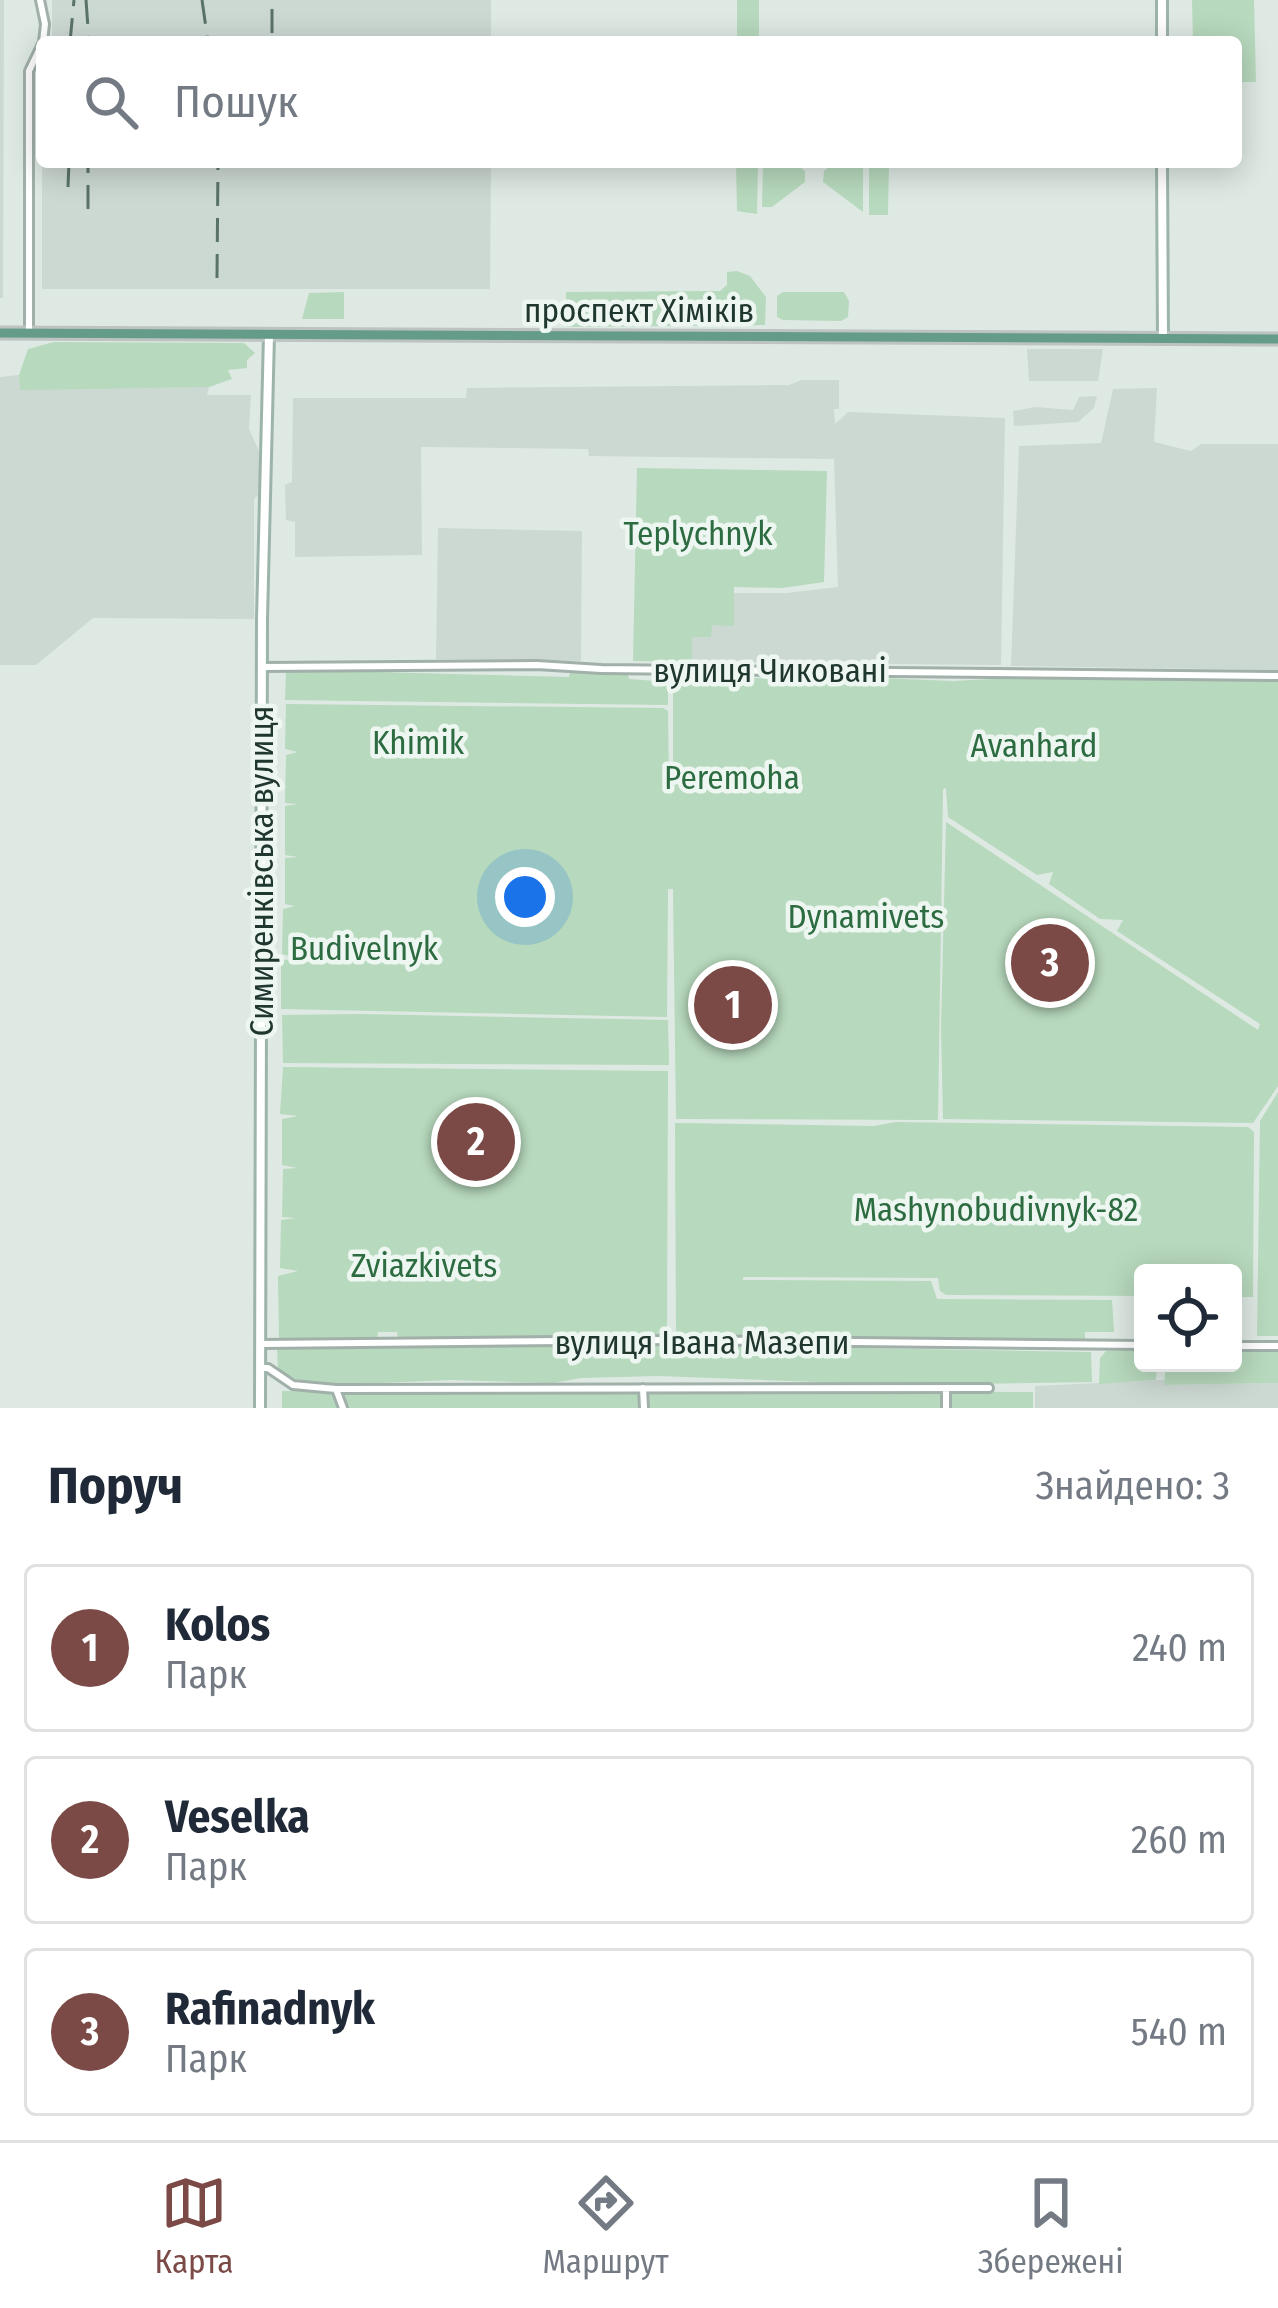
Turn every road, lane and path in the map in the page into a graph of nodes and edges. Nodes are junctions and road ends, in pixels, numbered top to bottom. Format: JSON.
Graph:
{"nodes":[{"id":1,"x":40,"y":0,"type":"edge"},
{"id":2,"x":1162,"y":0,"type":"edge"},
{"id":3,"x":43,"y":36,"type":"edge"},
{"id":4,"x":1162,"y":36,"type":"edge"},
{"id":5,"x":36,"y":56,"type":"edge"},
{"id":6,"x":1162,"y":168,"type":"edge"},
{"id":7,"x":0,"y":333,"type":"edge"},
{"id":8,"x":29,"y":333,"type":"junction"},
{"id":9,"x":269,"y":335,"type":"junction"},
{"id":10,"x":1163,"y":338,"type":"junction"},
{"id":11,"x":1278,"y":339,"type":"edge"},
{"id":12,"x":261,"y":667,"type":"junction"},
{"id":13,"x":1278,"y":676,"type":"edge"},
{"id":14,"x":260,"y":1344,"type":"junction"},
{"id":15,"x":1134,"y":1345,"type":"edge"},
{"id":16,"x":1242,"y":1346,"type":"edge"},
{"id":17,"x":1278,"y":1346,"type":"edge"},
{"id":18,"x":260,"y":1368,"type":"junction"},
{"id":19,"x":336,"y":1388,"type":"junction"},
{"id":20,"x":643,"y":1388,"type":"junction"},
{"id":21,"x":946,"y":1388,"type":"junction"},
{"id":22,"x":989,"y":1388,"type":"dead end"},
{"id":23,"x":260,"y":1408,"type":"edge"},
{"id":24,"x":343,"y":1408,"type":"edge"},
{"id":25,"x":644,"y":1408,"type":"edge"},
{"id":26,"x":946,"y":1408,"type":"edge"}],
"edges":[{"from":1,"to":3,"type":"street"},
{"from":2,"to":4,"type":"main road"},
{"from":5,"to":8,"type":"street"},
{"from":6,"to":10,"type":"main road"},
{"from":7,"to":8,"type":"main road","name":"проспект Хіміків"},
{"from":8,"to":9,"type":"main road","name":"проспект Хіміків"},
{"from":9,"to":10,"type":"main road","name":"проспект Хіміків"},
{"from":9,"to":12,"type":"main road","name":"Симиренківська вулиця"},
{"from":10,"to":11,"type":"main road","name":"проспект Хіміків"},
{"from":12,"to":13,"type":"street","name":"вулиця Чиковані"},
{"from":12,"to":14,"type":"main road","name":"Симиренківська вулиця"},
{"from":14,"to":15,"type":"street","name":"вулиця Івана Мазепи"},
{"from":14,"to":18,"type":"main road","name":"Симиренківська вулиця"},
{"from":16,"to":17,"type":"street"},
{"from":18,"to":19,"type":"street"},
{"from":18,"to":23,"type":"main road","name":"Симиренківська вулиця"},
{"from":19,"to":20,"type":"street"},
{"from":19,"to":24,"type":"street"},
{"from":20,"to":21,"type":"street"},
{"from":20,"to":25,"type":"street"},
{"from":21,"to":22,"type":"street"},
{"from":21,"to":26,"type":"street"}]}
